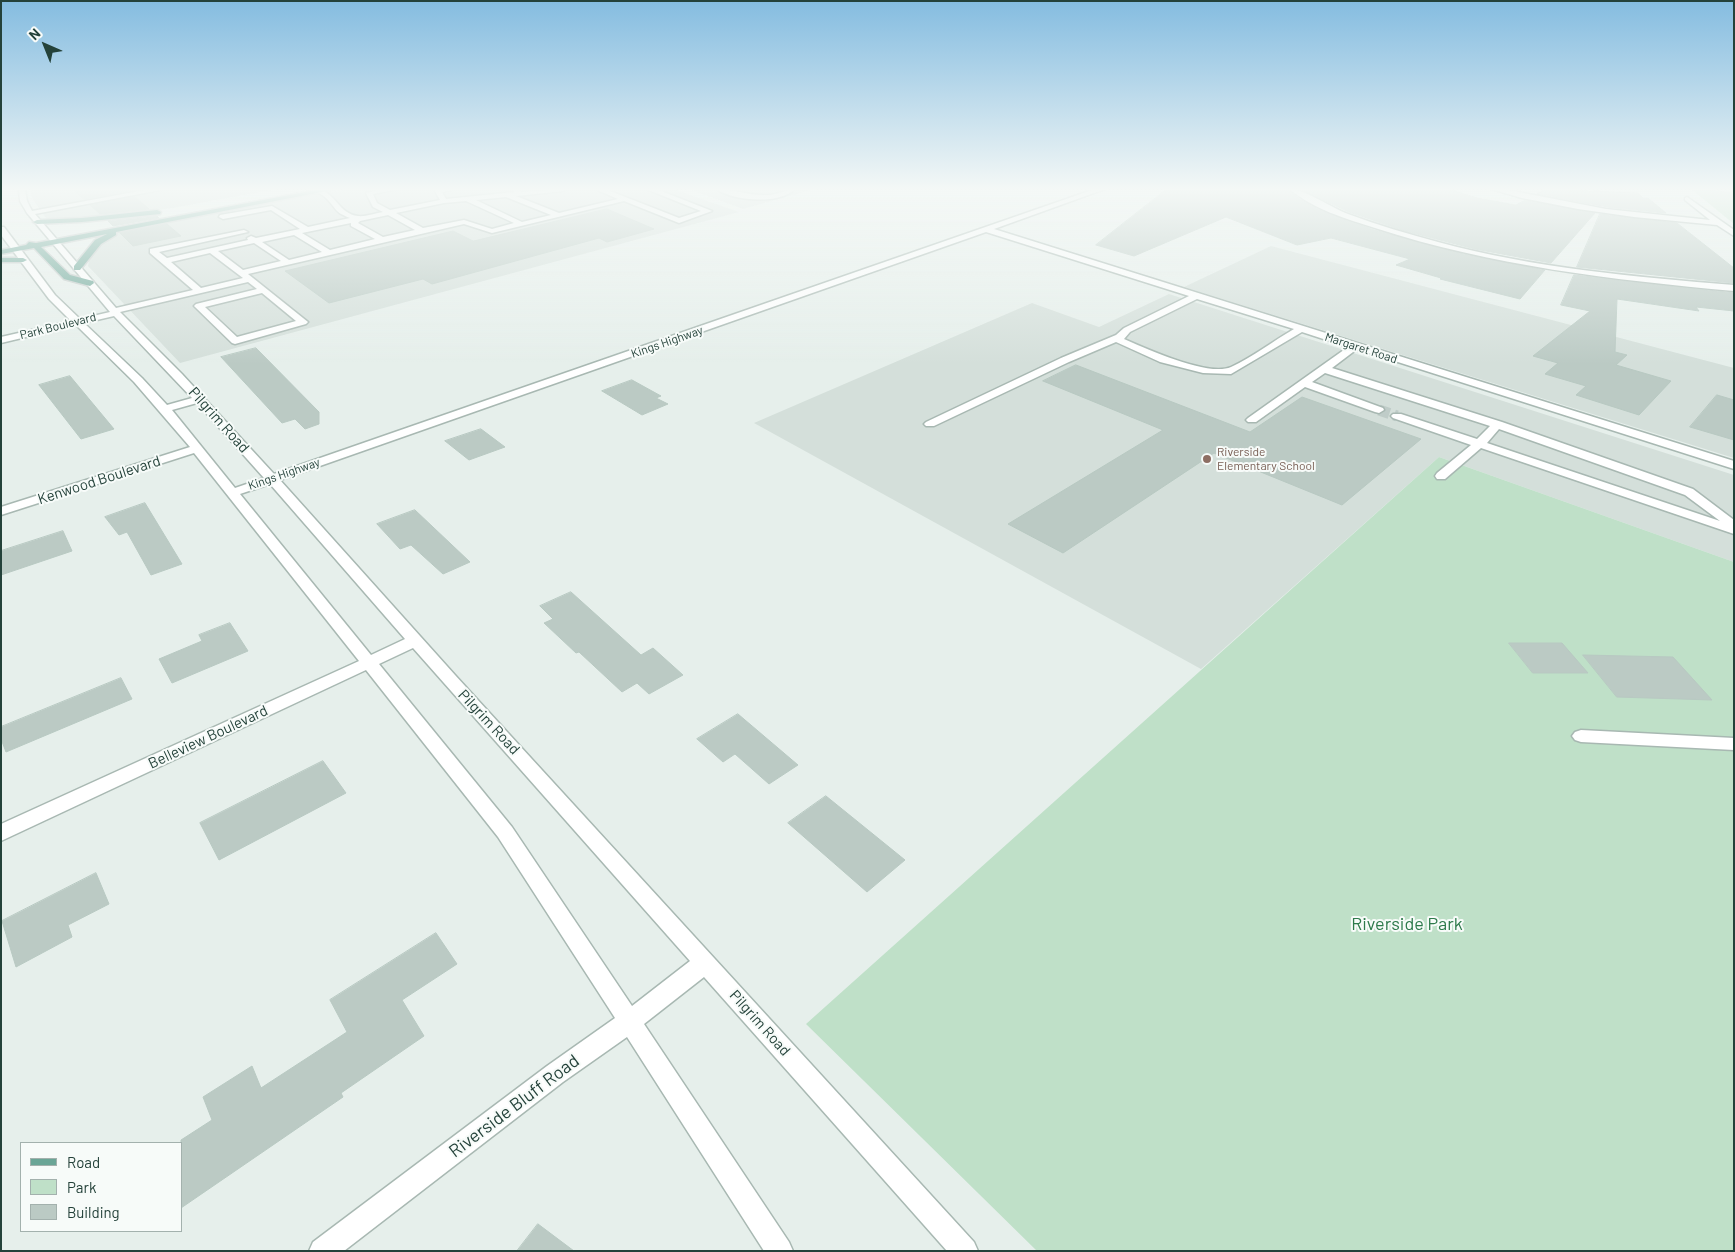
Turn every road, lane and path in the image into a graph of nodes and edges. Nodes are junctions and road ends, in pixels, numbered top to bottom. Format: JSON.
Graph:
{"nodes":[{"id":1,"x":11,"y":247,"type":"edge"},
{"id":2,"x":38,"y":247,"type":"edge"},
{"id":3,"x":62,"y":247,"type":"edge"},
{"id":4,"x":94,"y":247,"type":"edge"},
{"id":5,"x":174,"y":247,"type":"edge"},
{"id":6,"x":216,"y":247,"type":"edge"},
{"id":7,"x":266,"y":247,"type":"edge"},
{"id":8,"x":323,"y":247,"type":"edge"},
{"id":9,"x":349,"y":247,"type":"edge"},
{"id":10,"x":938,"y":247,"type":"edge"},
{"id":11,"x":1043,"y":247,"type":"edge"},
{"id":12,"x":1454,"y":247,"type":"edge"},
{"id":13,"x":211,"y":250,"type":"junction"},
{"id":14,"x":328,"y":252,"type":"junction"},
{"id":15,"x":1,"y":260,"type":"edge"},
{"id":16,"x":22,"y":260,"type":"junction"},
{"id":17,"x":165,"y":261,"type":"junction"},
{"id":18,"x":287,"y":262,"type":"junction"},
{"id":19,"x":77,"y":268,"type":"junction"},
{"id":20,"x":246,"y":276,"type":"junction"},
{"id":21,"x":90,"y":283,"type":"junction"},
{"id":22,"x":1734,"y":288,"type":"edge"},
{"id":23,"x":264,"y":290,"type":"junction"},
{"id":24,"x":199,"y":291,"type":"junction"},
{"id":25,"x":1196,"y":296,"type":"junction"},
{"id":26,"x":114,"y":312,"type":"junction"},
{"id":27,"x":78,"y":322,"type":"junction"},
{"id":28,"x":1301,"y":329,"type":"junction"},
{"id":29,"x":1119,"y":337,"type":"junction"},
{"id":30,"x":1,"y":340,"type":"edge"},
{"id":31,"x":1355,"y":346,"type":"junction"},
{"id":32,"x":1324,"y":368,"type":"junction"},
{"id":33,"x":1304,"y":383,"type":"junction"},
{"id":34,"x":199,"y":399,"type":"junction"},
{"id":35,"x":164,"y":409,"type":"junction"},
{"id":36,"x":1378,"y":410,"type":"tunnel mouth"},
{"id":37,"x":1397,"y":416,"type":"tunnel mouth"},
{"id":38,"x":1252,"y":420,"type":"dead end"},
{"id":39,"x":930,"y":424,"type":"dead end"},
{"id":40,"x":1498,"y":424,"type":"junction"},
{"id":41,"x":1479,"y":444,"type":"junction"},
{"id":42,"x":196,"y":449,"type":"junction"},
{"id":43,"x":1734,"y":466,"type":"edge"},
{"id":44,"x":1441,"y":476,"type":"dead end"},
{"id":45,"x":272,"y":479,"type":"junction"},
{"id":46,"x":232,"y":493,"type":"junction"},
{"id":47,"x":1,"y":511,"type":"edge"},
{"id":48,"x":1734,"y":526,"type":"edge"},
{"id":49,"x":1734,"y":530,"type":"edge"},
{"id":50,"x":415,"y":641,"type":"junction"},
{"id":51,"x":368,"y":663,"type":"junction"},
{"id":52,"x":1582,"y":736,"type":"dead end"},
{"id":53,"x":1734,"y":744,"type":"edge"},
{"id":54,"x":1,"y":833,"type":"edge"},
{"id":55,"x":706,"y":962,"type":"junction"},
{"id":56,"x":630,"y":1021,"type":"junction"},
{"id":57,"x":322,"y":1251,"type":"edge"},
{"id":58,"x":780,"y":1251,"type":"edge"},
{"id":59,"x":965,"y":1251,"type":"edge"}],
"edges":[{"from":1,"to":16,"type":"street"},
{"from":2,"to":21,"type":"main road"},
{"from":3,"to":19,"type":"street","name":"Pilgrim Road"},
{"from":4,"to":19,"type":"main road"},
{"from":5,"to":17,"type":"street"},
{"from":6,"to":13,"type":"street"},
{"from":7,"to":18,"type":"street"},
{"from":8,"to":14,"type":"street"},
{"from":9,"to":14,"type":"street","name":"Park Boulevard"},
{"from":10,"to":45,"type":"street","name":"Kings Highway"},
{"from":11,"to":25,"type":"street","name":"Margaret Road"},
{"from":12,"to":22,"type":"street"},
{"from":13,"to":17,"type":"street"},
{"from":13,"to":20,"type":"street"},
{"from":14,"to":18,"type":"street","name":"Park Boulevard"},
{"from":15,"to":16,"type":"main road"},
{"from":16,"to":27,"type":"street"},
{"from":17,"to":24,"type":"street"},
{"from":18,"to":20,"type":"street","name":"Park Boulevard"},
{"from":19,"to":21,"type":"street","name":"Pilgrim Road"},
{"from":20,"to":23,"type":"street"},
{"from":20,"to":24,"type":"street","name":"Park Boulevard"},
{"from":21,"to":26,"type":"street","name":"Pilgrim Road"},
{"from":23,"to":23,"type":"street"},
{"from":24,"to":26,"type":"street","name":"Park Boulevard"},
{"from":25,"to":28,"type":"street","name":"Margaret Road"},
{"from":25,"to":29,"type":"street"},
{"from":26,"to":27,"type":"street","name":"Park Boulevard"},
{"from":26,"to":34,"type":"street","name":"Pilgrim Road"},
{"from":27,"to":30,"type":"street","name":"Park Boulevard"},
{"from":27,"to":35,"type":"street"},
{"from":28,"to":29,"type":"street"},
{"from":28,"to":31,"type":"street","name":"Margaret Road"},
{"from":29,"to":39,"type":"street"},
{"from":31,"to":32,"type":"street"},
{"from":31,"to":43,"type":"street","name":"Margaret Road"},
{"from":32,"to":33,"type":"street"},
{"from":32,"to":40,"type":"street"},
{"from":33,"to":36,"type":"street"},
{"from":33,"to":38,"type":"street"},
{"from":34,"to":35,"type":"street"},
{"from":34,"to":45,"type":"street","name":"Pilgrim Road"},
{"from":35,"to":42,"type":"street"},
{"from":37,"to":41,"type":"street"},
{"from":40,"to":41,"type":"street"},
{"from":40,"to":48,"type":"street"},
{"from":41,"to":44,"type":"street"},
{"from":41,"to":49,"type":"street"},
{"from":42,"to":46,"type":"street"},
{"from":42,"to":47,"type":"street","name":"Kenwood Boulevard"},
{"from":45,"to":46,"type":"street","name":"Kings Highway"},
{"from":45,"to":50,"type":"street","name":"Pilgrim Road"},
{"from":46,"to":51,"type":"street"},
{"from":50,"to":51,"type":"street","name":"Belleview Boulevard"},
{"from":50,"to":55,"type":"street","name":"Pilgrim Road"},
{"from":51,"to":54,"type":"street","name":"Belleview Boulevard"},
{"from":51,"to":56,"type":"street"},
{"from":52,"to":53,"type":"street"},
{"from":55,"to":56,"type":"street","name":"Riverside Bluff Road"},
{"from":55,"to":59,"type":"street","name":"Pilgrim Road"},
{"from":56,"to":57,"type":"street","name":"Riverside Bluff Road"},
{"from":56,"to":58,"type":"street"}]}
